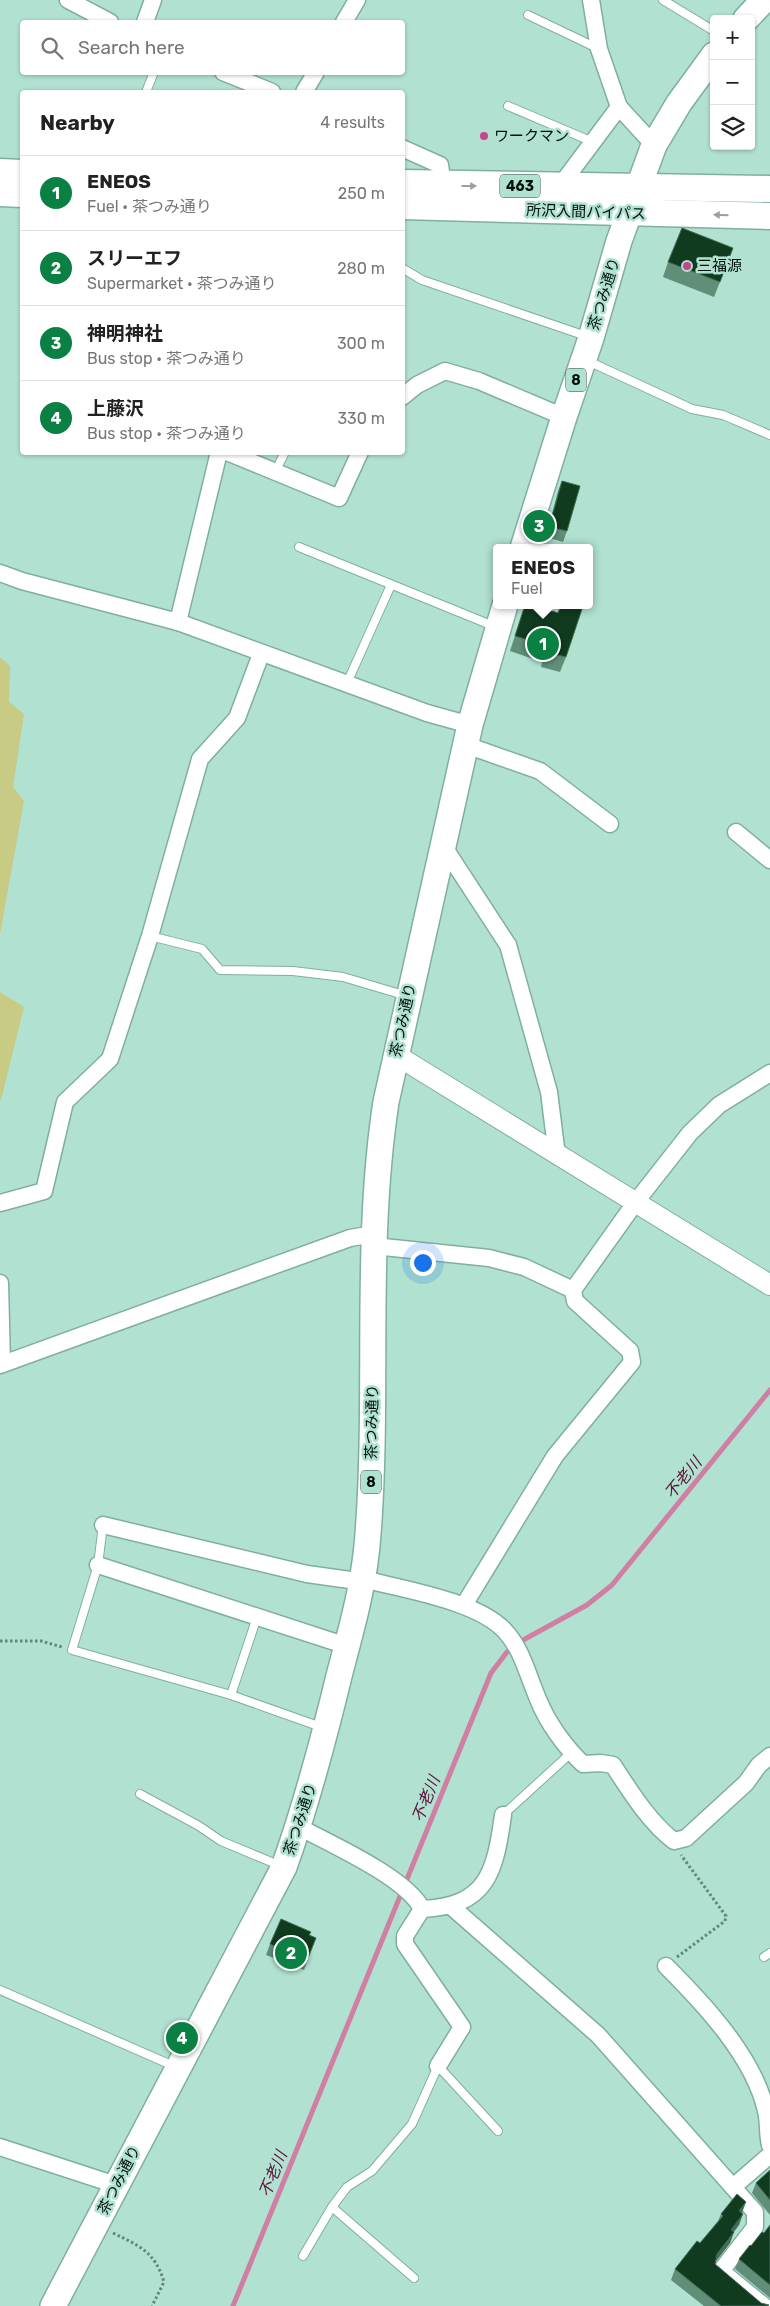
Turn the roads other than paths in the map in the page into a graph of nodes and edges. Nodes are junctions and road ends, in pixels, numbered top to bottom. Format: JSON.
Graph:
{"nodes":[{"id":1,"x":68,"y":0,"type":"edge"},
{"id":2,"x":153,"y":0,"type":"edge"},
{"id":3,"x":357,"y":0,"type":"edge"},
{"id":4,"x":591,"y":0,"type":"edge"},
{"id":5,"x":663,"y":0,"type":"edge"},
{"id":6,"x":764,"y":0,"type":"edge"},
{"id":7,"x":528,"y":15,"type":"dead end"},
{"id":8,"x":750,"y":15,"type":"edge"},
{"id":9,"x":106,"y":20,"type":"edge"},
{"id":10,"x":146,"y":20,"type":"edge"},
{"id":11,"x":345,"y":20,"type":"edge"},
{"id":12,"x":710,"y":29,"type":"edge"},
{"id":13,"x":599,"y":49,"type":"junction"},
{"id":14,"x":710,"y":60,"type":"edge"},
{"id":15,"x":153,"y":75,"type":"edge"},
{"id":16,"x":230,"y":75,"type":"edge"},
{"id":17,"x":314,"y":75,"type":"edge"},
{"id":18,"x":147,"y":90,"type":"edge"},
{"id":19,"x":267,"y":90,"type":"edge"},
{"id":20,"x":305,"y":90,"type":"edge"},
{"id":21,"x":508,"y":106,"type":"dead end"},
{"id":22,"x":619,"y":107,"type":"junction"},
{"id":23,"x":593,"y":142,"type":"junction"},
{"id":24,"x":654,"y":145,"type":"junction"},
{"id":25,"x":405,"y":149,"type":"edge"},
{"id":26,"x":0,"y":172,"type":"edge"},
{"id":27,"x":20,"y":173,"type":"edge"},
{"id":28,"x":405,"y":183,"type":"edge"},
{"id":29,"x":443,"y":186,"type":"junction"},
{"id":30,"x":560,"y":186,"type":"junction"},
{"id":31,"x":638,"y":186,"type":"junction"},
{"id":32,"x":770,"y":189,"type":"edge"},
{"id":33,"x":0,"y":193,"type":"edge"},
{"id":34,"x":20,"y":194,"type":"edge"},
{"id":35,"x":405,"y":206,"type":"edge"},
{"id":36,"x":629,"y":213,"type":"junction"},
{"id":37,"x":770,"y":216,"type":"edge"},
{"id":38,"x":405,"y":270,"type":"edge"},
{"id":39,"x":587,"y":348,"type":"junction"},
{"id":40,"x":405,"y":395,"type":"edge"},
{"id":41,"x":564,"y":416,"type":"junction"},
{"id":42,"x":770,"y":435,"type":"edge"},
{"id":43,"x":218,"y":455,"type":"edge"},
{"id":44,"x":234,"y":455,"type":"edge"},
{"id":45,"x":284,"y":455,"type":"edge"},
{"id":46,"x":359,"y":455,"type":"edge"},
{"id":47,"x":275,"y":472,"type":"junction"},
{"id":48,"x":524,"y":544,"type":"edge"},
{"id":49,"x":299,"y":547,"type":"dead end"},
{"id":50,"x":0,"y":573,"type":"edge"},
{"id":51,"x":391,"y":585,"type":"junction"},
{"id":52,"x":501,"y":617,"type":"edge"},
{"id":53,"x":178,"y":622,"type":"junction"},
{"id":54,"x":261,"y":654,"type":"junction"},
{"id":55,"x":347,"y":683,"type":"junction"},
{"id":56,"x":468,"y":735,"type":"junction"},
{"id":57,"x":610,"y":824,"type":"dead end"},
{"id":58,"x":736,"y":832,"type":"dead end"},
{"id":59,"x":442,"y":844,"type":"junction"},
{"id":60,"x":770,"y":860,"type":"edge"},
{"id":61,"x":150,"y":936,"type":"junction"},
{"id":62,"x":408,"y":996,"type":"junction"},
{"id":63,"x":396,"y":1055,"type":"junction"},
{"id":64,"x":770,"y":1073,"type":"edge"},
{"id":65,"x":557,"y":1156,"type":"junction"},
{"id":66,"x":0,"y":1203,"type":"edge"},
{"id":67,"x":635,"y":1203,"type":"junction"},
{"id":68,"x":374,"y":1240,"type":"junction"},
{"id":69,"x":0,"y":1283,"type":"edge"},
{"id":70,"x":770,"y":1285,"type":"edge"},
{"id":71,"x":573,"y":1290,"type":"junction"},
{"id":72,"x":1,"y":1365,"type":"edge"},
{"id":73,"x":103,"y":1525,"type":"joint"},
{"id":74,"x":98,"y":1565,"type":"junction"},
{"id":75,"x":363,"y":1579,"type":"junction"},
{"id":76,"x":464,"y":1605,"type":"junction"},
{"id":77,"x":257,"y":1617,"type":"junction"},
{"id":78,"x":347,"y":1646,"type":"junction"},
{"id":79,"x":230,"y":1695,"type":"junction"},
{"id":80,"x":326,"y":1729,"type":"junction"},
{"id":81,"x":571,"y":1753,"type":"junction"},
{"id":82,"x":770,"y":1756,"type":"edge"},
{"id":83,"x":140,"y":1794,"type":"dead end"},
{"id":84,"x":503,"y":1815,"type":"joint"},
{"id":85,"x":299,"y":1827,"type":"junction"},
{"id":86,"x":284,"y":1867,"type":"junction"},
{"id":87,"x":452,"y":1907,"type":"junction"},
{"id":88,"x":422,"y":1909,"type":"junction"},
{"id":89,"x":666,"y":1966,"type":"road end"},
{"id":90,"x":0,"y":1990,"type":"edge"},
{"id":91,"x":438,"y":2066,"type":"junction"},
{"id":92,"x":178,"y":2068,"type":"junction"},
{"id":93,"x":498,"y":2131,"type":"dead end"},
{"id":94,"x":770,"y":2145,"type":"edge"},
{"id":95,"x":0,"y":2147,"type":"edge"},
{"id":96,"x":770,"y":2155,"type":"edge"},
{"id":97,"x":116,"y":2185,"type":"junction"},
{"id":98,"x":733,"y":2187,"type":"junction"},
{"id":99,"x":332,"y":2207,"type":"junction"},
{"id":100,"x":303,"y":2256,"type":"dead end"},
{"id":101,"x":414,"y":2278,"type":"dead end"},
{"id":102,"x":53,"y":2306,"type":"edge"},
{"id":103,"x":764,"y":2306,"type":"edge"}],
"edges":[{"from":1,"to":9,"type":"street"},
{"from":2,"to":10,"type":"street"},
{"from":3,"to":11,"type":"street"},
{"from":4,"to":13,"type":"street"},
{"from":5,"to":12,"type":"lane"},
{"from":6,"to":8,"type":"main road"},
{"from":7,"to":13,"type":"lane"},
{"from":13,"to":22,"type":"street"},
{"from":14,"to":24,"type":"main road","name":"茶つみ通り","number":"8"},
{"from":15,"to":18,"type":"lane"},
{"from":16,"to":19,"type":"street"},
{"from":17,"to":20,"type":"street"},
{"from":21,"to":23,"type":"lane"},
{"from":22,"to":23,"type":"street"},
{"from":22,"to":24,"type":"street"},
{"from":23,"to":30,"type":"street"},
{"from":24,"to":31,"type":"main road","name":"茶つみ通り","number":"8"},
{"from":25,"to":29,"type":"street"},
{"from":26,"to":27,"type":"highway"},
{"from":28,"to":29,"type":"highway","name":"所沢入間バイパス","number":"463"},
{"from":29,"to":30,"type":"highway","name":"所沢入間バイパス","number":"463","one_way":true},
{"from":30,"to":31,"type":"highway","name":"所沢入間バイパス","number":"463"},
{"from":31,"to":32,"type":"highway","name":"所沢入間バイパス","number":"463"},
{"from":31,"to":36,"type":"main road","name":"茶つみ通り","number":"8"},
{"from":33,"to":34,"type":"highway"},
{"from":35,"to":36,"type":"highway","name":"所沢入間バイパス","number":"463"},
{"from":37,"to":36,"type":"highway","name":"所沢入間バイパス","number":"463","one_way":true},
{"from":36,"to":39,"type":"main road","name":"茶つみ通り","number":"8"},
{"from":38,"to":39,"type":"lane"},
{"from":39,"to":41,"type":"main road","name":"茶つみ通り","number":"8"},
{"from":39,"to":42,"type":"lane"},
{"from":40,"to":41,"type":"street"},
{"from":41,"to":48,"type":"main road","name":"茶つみ通り","number":"8"},
{"from":43,"to":53,"type":"street"},
{"from":44,"to":47,"type":"street"},
{"from":45,"to":47,"type":"lane"},
{"from":46,"to":47,"type":"street"},
{"from":49,"to":51,"type":"lane"},
{"from":50,"to":53,"type":"street"},
{"from":51,"to":52,"type":"lane"},
{"from":51,"to":55,"type":"lane"},
{"from":52,"to":56,"type":"main road","name":"茶つみ通り","number":"8"},
{"from":53,"to":54,"type":"street"},
{"from":54,"to":55,"type":"street"},
{"from":54,"to":61,"type":"street"},
{"from":55,"to":56,"type":"street"},
{"from":56,"to":57,"type":"street"},
{"from":56,"to":59,"type":"main road","name":"茶つみ通り","number":"8"},
{"from":58,"to":60,"type":"street"},
{"from":59,"to":62,"type":"main road","name":"茶つみ通り","number":"8"},
{"from":59,"to":65,"type":"street"},
{"from":61,"to":62,"type":"lane"},
{"from":61,"to":66,"type":"street"},
{"from":62,"to":63,"type":"main road","name":"茶つみ通り","number":"8"},
{"from":63,"to":65,"type":"street"},
{"from":63,"to":68,"type":"main road","name":"茶つみ通り","number":"8"},
{"from":64,"to":67,"type":"street"},
{"from":65,"to":67,"type":"street"},
{"from":67,"to":70,"type":"street"},
{"from":67,"to":71,"type":"street"},
{"from":68,"to":71,"type":"street"},
{"from":68,"to":72,"type":"street"},
{"from":68,"to":75,"type":"main road","name":"茶つみ通り","number":"8"},
{"from":69,"to":72,"type":"street"},
{"from":71,"to":76,"type":"street"},
{"from":73,"to":74,"type":"lane"},
{"from":73,"to":75,"type":"street"},
{"from":74,"to":77,"type":"street"},
{"from":74,"to":79,"type":"lane"},
{"from":75,"to":76,"type":"street"},
{"from":75,"to":78,"type":"main road","name":"茶つみ通り","number":"8"},
{"from":76,"to":81,"type":"street"},
{"from":77,"to":78,"type":"street"},
{"from":77,"to":79,"type":"lane"},
{"from":78,"to":80,"type":"main road","name":"茶つみ通り","number":"8"},
{"from":79,"to":80,"type":"lane"},
{"from":80,"to":85,"type":"main road","name":"茶つみ通り","number":"8"},
{"from":81,"to":82,"type":"street"},
{"from":81,"to":84,"type":"lane"},
{"from":83,"to":86,"type":"lane"},
{"from":84,"to":87,"type":"street"},
{"from":85,"to":86,"type":"main road","name":"茶つみ通り","number":"8"},
{"from":85,"to":88,"type":"street"},
{"from":86,"to":92,"type":"main road","name":"茶つみ通り","number":"8"},
{"from":87,"to":88,"type":"street"},
{"from":87,"to":98,"type":"street"},
{"from":88,"to":91,"type":"street"},
{"from":89,"to":94,"type":"street"},
{"from":90,"to":92,"type":"lane"},
{"from":91,"to":93,"type":"lane"},
{"from":91,"to":99,"type":"lane"},
{"from":92,"to":97,"type":"main road","name":"茶つみ通り","number":"8"},
{"from":95,"to":97,"type":"street"},
{"from":96,"to":98,"type":"street"},
{"from":97,"to":102,"type":"main road","name":"茶つみ通り","number":"8"},
{"from":98,"to":103,"type":"street"},
{"from":99,"to":100,"type":"lane"},
{"from":99,"to":101,"type":"lane"}]}
